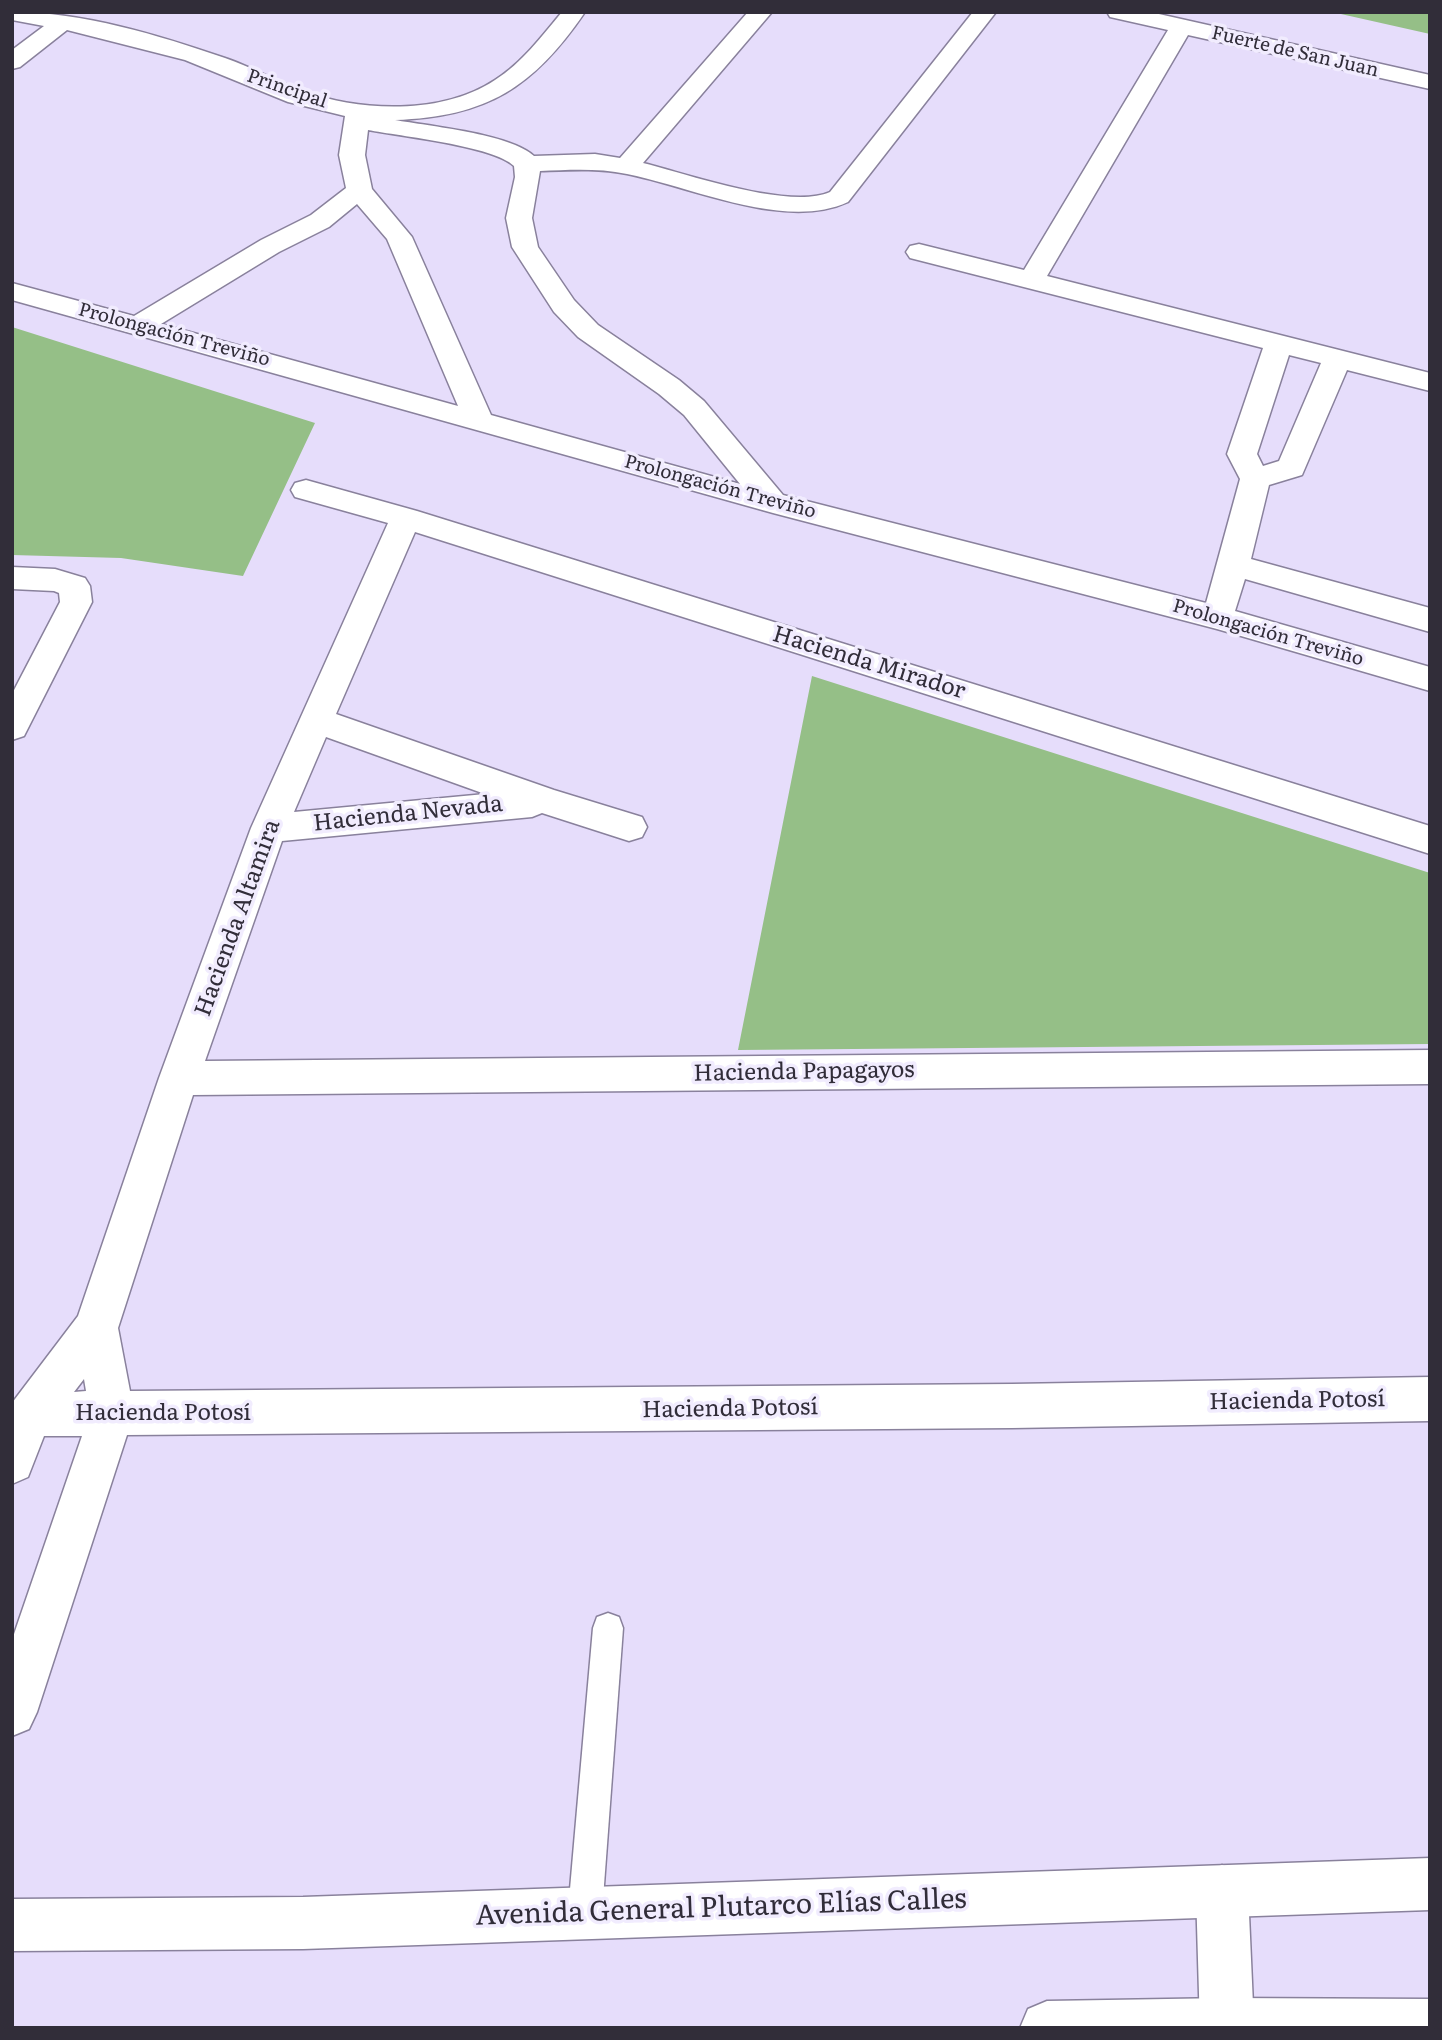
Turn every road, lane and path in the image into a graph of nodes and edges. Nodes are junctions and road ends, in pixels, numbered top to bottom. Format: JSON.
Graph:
{"nodes":[{"id":1,"x":574,"y":12,"type":"edge"},
{"id":2,"x":761,"y":12,"type":"edge"},
{"id":3,"x":985,"y":12,"type":"edge"},
{"id":4,"x":1118,"y":12,"type":"edge"},
{"id":5,"x":12,"y":13,"type":"edge"},
{"id":6,"x":63,"y":23,"type":"junction"},
{"id":7,"x":1182,"y":26,"type":"junction"},
{"id":8,"x":12,"y":62,"type":"edge"},
{"id":9,"x":1430,"y":82,"type":"edge"},
{"id":10,"x":357,"y":116,"type":"junction"},
{"id":11,"x":527,"y":164,"type":"junction"},
{"id":12,"x":625,"y":166,"type":"junction"},
{"id":13,"x":359,"y":190,"type":"junction"},
{"id":14,"x":919,"y":252,"type":"dead end"},
{"id":15,"x":1031,"y":281,"type":"junction"},
{"id":16,"x":12,"y":291,"type":"edge"},
{"id":17,"x":139,"y":325,"type":"junction"},
{"id":18,"x":1278,"y":345,"type":"junction"},
{"id":19,"x":1337,"y":359,"type":"junction"},
{"id":20,"x":1430,"y":382,"type":"edge"},
{"id":21,"x":479,"y":420,"type":"junction"},
{"id":22,"x":1255,"y":479,"type":"junction"},
{"id":23,"x":306,"y":491,"type":"dead end"},
{"id":24,"x":773,"y":503,"type":"junction"},
{"id":25,"x":406,"y":518,"type":"junction"},
{"id":26,"x":1234,"y":565,"type":"junction"},
{"id":27,"x":12,"y":578,"type":"edge"},
{"id":28,"x":1217,"y":617,"type":"junction"},
{"id":29,"x":1430,"y":620,"type":"edge"},
{"id":30,"x":1430,"y":679,"type":"edge"},
{"id":31,"x":316,"y":720,"type":"junction"},
{"id":32,"x":12,"y":727,"type":"edge"},
{"id":33,"x":546,"y":801,"type":"junction"},
{"id":34,"x":629,"y":827,"type":"dead end"},
{"id":35,"x":269,"y":828,"type":"junction"},
{"id":36,"x":1430,"y":840,"type":"edge"},
{"id":37,"x":1430,"y":1066,"type":"edge"},
{"id":38,"x":179,"y":1078,"type":"junction"},
{"id":39,"x":96,"y":1328,"type":"junction"},
{"id":40,"x":1430,"y":1399,"type":"edge"},
{"id":41,"x":30,"y":1414,"type":"junction"},
{"id":42,"x":112,"y":1414,"type":"junction"},
{"id":43,"x":12,"y":1461,"type":"edge"},
{"id":44,"x":608,"y":1628,"type":"dead end"},
{"id":45,"x":12,"y":1712,"type":"edge"},
{"id":46,"x":1430,"y":1884,"type":"edge"},
{"id":47,"x":1222,"y":1891,"type":"junction"},
{"id":48,"x":585,"y":1912,"type":"junction"},
{"id":49,"x":12,"y":1925,"type":"edge"},
{"id":50,"x":1227,"y":2026,"type":"edge"},
{"id":51,"x":1430,"y":2026,"type":"edge"},
{"id":52,"x":1047,"y":2028,"type":"edge"}],
"edges":[{"from":1,"to":10,"type":"street","name":"Principal"},
{"from":2,"to":12,"type":"street"},
{"from":3,"to":12,"type":"street"},
{"from":4,"to":7,"type":"street","name":"Fuerte de San Juan"},
{"from":5,"to":6,"type":"street","name":"Principal"},
{"from":6,"to":8,"type":"street"},
{"from":6,"to":10,"type":"street","name":"Principal"},
{"from":7,"to":9,"type":"street","name":"Fuerte de San Juan"},
{"from":7,"to":15,"type":"street"},
{"from":10,"to":11,"type":"street"},
{"from":10,"to":13,"type":"street"},
{"from":11,"to":12,"type":"street"},
{"from":11,"to":24,"type":"street"},
{"from":13,"to":17,"type":"street"},
{"from":13,"to":21,"type":"street"},
{"from":14,"to":15,"type":"street"},
{"from":15,"to":18,"type":"street"},
{"from":16,"to":17,"type":"street","name":"Prolongación Treviño"},
{"from":17,"to":21,"type":"street","name":"Prolongación Treviño"},
{"from":18,"to":19,"type":"street"},
{"from":18,"to":22,"type":"street"},
{"from":19,"to":20,"type":"street"},
{"from":19,"to":22,"type":"street"},
{"from":21,"to":24,"type":"street","name":"Prolongación Treviño"},
{"from":22,"to":26,"type":"street"},
{"from":23,"to":25,"type":"street","name":"Hacienda Mirador"},
{"from":24,"to":28,"type":"street","name":"Prolongación Treviño"},
{"from":25,"to":31,"type":"street","name":"Hacienda Altamira"},
{"from":25,"to":36,"type":"street","name":"Hacienda Mirador"},
{"from":26,"to":28,"type":"street"},
{"from":26,"to":29,"type":"street"},
{"from":27,"to":32,"type":"street"},
{"from":28,"to":30,"type":"street","name":"Prolongación Treviño"},
{"from":31,"to":33,"type":"street","name":"Hacienda Nevada"},
{"from":31,"to":35,"type":"street","name":"Hacienda Altamira"},
{"from":33,"to":34,"type":"street","name":"Hacienda Nevada"},
{"from":33,"to":35,"type":"street","name":"Hacienda Nevada"},
{"from":35,"to":38,"type":"street","name":"Hacienda Altamira"},
{"from":37,"to":38,"type":"street","name":"Hacienda Papagayos"},
{"from":38,"to":39,"type":"street","name":"Hacienda Altamira"},
{"from":39,"to":41,"type":"street","name":"Hacienda Altamira"},
{"from":39,"to":42,"type":"street","name":"Hacienda Altamira"},
{"from":40,"to":42,"type":"street","name":"Hacienda Potosí"},
{"from":41,"to":42,"type":"street","name":"Hacienda Potosí"},
{"from":41,"to":43,"type":"street","name":"Hacienda Altamira"},
{"from":42,"to":45,"type":"street","name":"Hacienda Altamira"},
{"from":44,"to":48,"type":"lane"},
{"from":46,"to":47,"type":"street","name":"Avenida General Plutarco Elías Calles"},
{"from":47,"to":48,"type":"street","name":"Avenida General Plutarco Elías Calles"},
{"from":47,"to":50,"type":"street"},
{"from":48,"to":49,"type":"street","name":"Avenida General Plutarco Elías Calles"},
{"from":50,"to":51,"type":"street"},
{"from":50,"to":52,"type":"street"}]}
